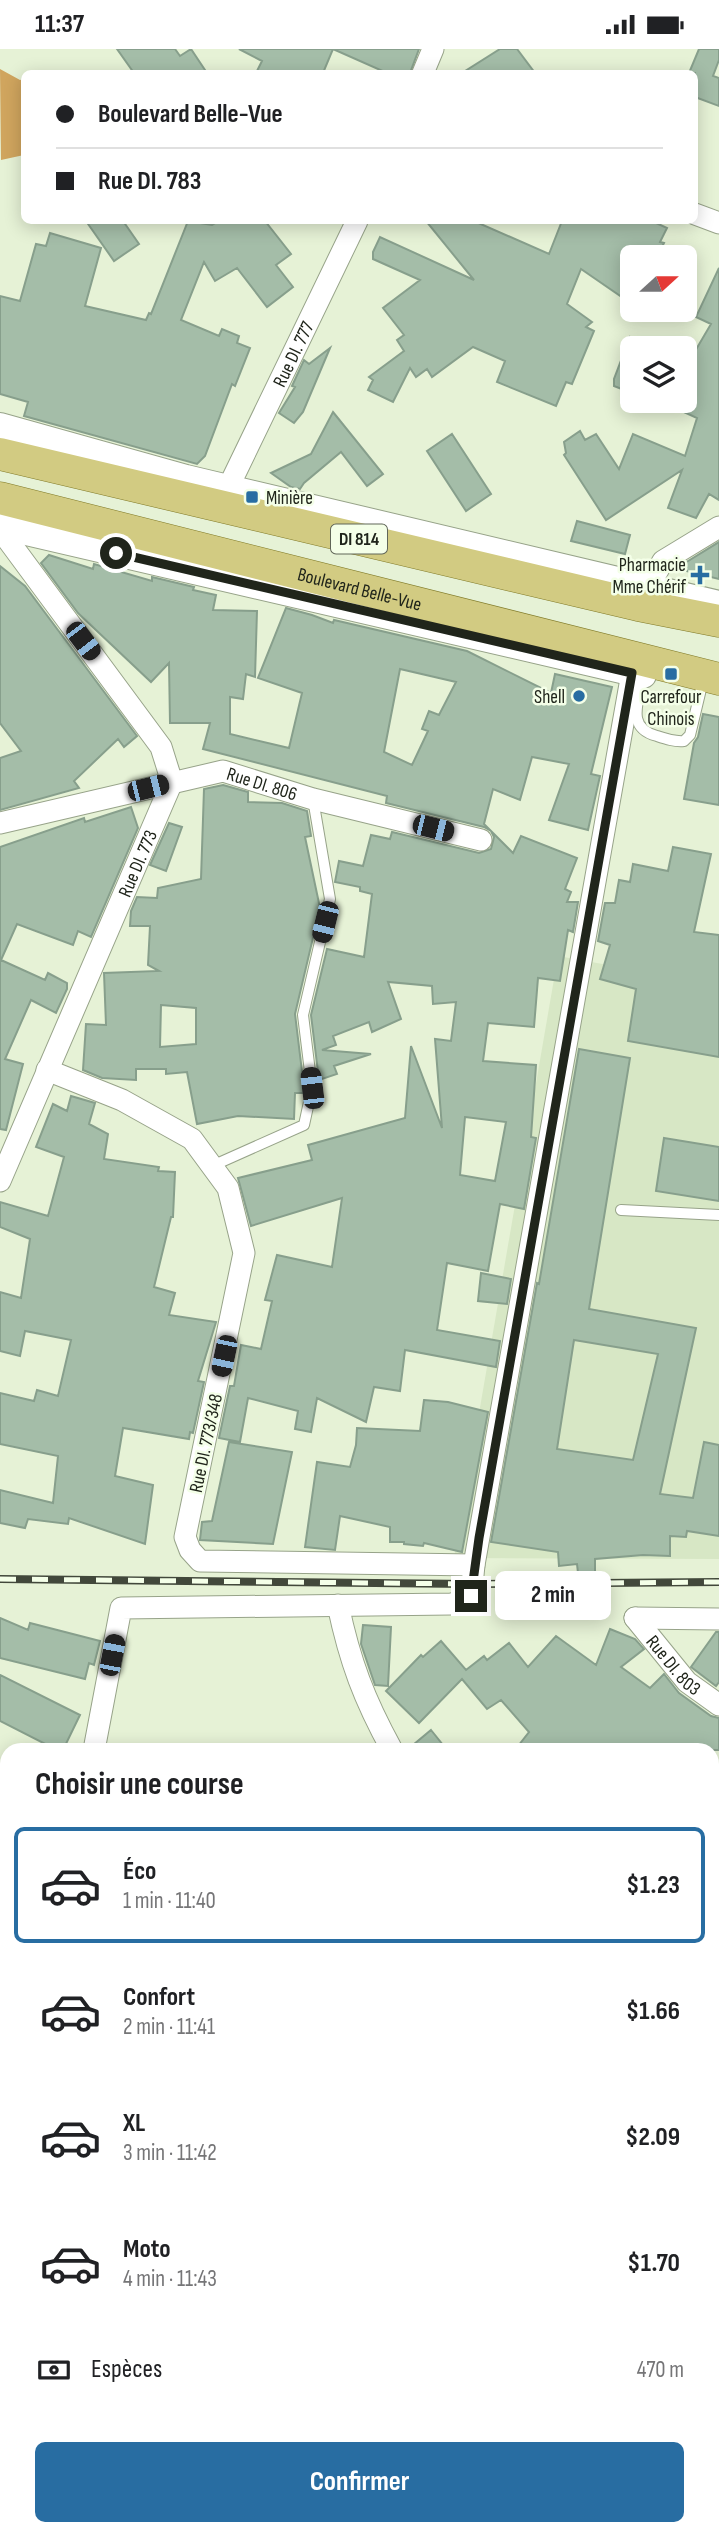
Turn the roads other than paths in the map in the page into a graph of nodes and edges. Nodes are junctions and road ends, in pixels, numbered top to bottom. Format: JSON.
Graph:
{"nodes":[{"id":1,"x":433,"y":49,"type":"edge"},
{"id":2,"x":424,"y":70,"type":"edge"},
{"id":3,"x":698,"y":215,"type":"edge"},
{"id":4,"x":719,"y":223,"type":"edge"},
{"id":5,"x":356,"y":224,"type":"edge"},
{"id":6,"x":0,"y":426,"type":"edge"},
{"id":7,"x":0,"y":454,"type":"edge"},
{"id":8,"x":228,"y":488,"type":"junction"},
{"id":9,"x":2,"y":526,"type":"edge"},
{"id":10,"x":719,"y":527,"type":"edge"},
{"id":11,"x":643,"y":595,"type":"junction"},
{"id":12,"x":719,"y":604,"type":"edge"},
{"id":13,"x":719,"y":621,"type":"edge"},
{"id":14,"x":638,"y":674,"type":"junction"},
{"id":15,"x":713,"y":687,"type":"edge"},
{"id":16,"x":172,"y":782,"type":"junction"},
{"id":17,"x":313,"y":799,"type":"junction"},
{"id":18,"x":0,"y":823,"type":"edge"},
{"id":19,"x":481,"y":840,"type":"dead end"},
{"id":20,"x":47,"y":1070,"type":"junction"},
{"id":21,"x":212,"y":1166,"type":"junction"},
{"id":22,"x":0,"y":1181,"type":"edge"},
{"id":23,"x":621,"y":1210,"type":"dead end"},
{"id":24,"x":719,"y":1215,"type":"edge"},
{"id":25,"x":474,"y":1565,"type":"junction"},
{"id":26,"x":338,"y":1605,"type":"junction"},
{"id":27,"x":719,"y":1619,"type":"edge"},
{"id":28,"x":719,"y":1705,"type":"edge"},
{"id":29,"x":95,"y":1743,"type":"edge"},
{"id":30,"x":388,"y":1743,"type":"edge"}],
"edges":[{"from":1,"to":2,"type":"street"},
{"from":3,"to":4,"type":"street"},
{"from":5,"to":8,"type":"street","name":"Rue DI. 777"},
{"from":6,"to":8,"type":"street"},
{"from":7,"to":11,"type":"main road","number":"DI 814"},
{"from":8,"to":11,"type":"street"},
{"from":9,"to":14,"type":"street","name":"Boulevard Belle-Vue"},
{"from":9,"to":15,"type":"main road","name":"Boulevard Belle-Vue","number":"DI 814"},
{"from":9,"to":16,"type":"street"},
{"from":10,"to":11,"type":"street"},
{"from":11,"to":12,"type":"street"},
{"from":11,"to":13,"type":"main road","number":"DI 814"},
{"from":14,"to":15,"type":"street","name":"Boulevard Belle-Vue"},
{"from":14,"to":15,"type":"lane"},
{"from":14,"to":25,"type":"street"},
{"from":16,"to":17,"type":"street","name":"Rue DI. 806"},
{"from":16,"to":18,"type":"street","name":"Rue DI. 806"},
{"from":16,"to":20,"type":"street","name":"Rue DI. 773"},
{"from":17,"to":19,"type":"street","name":"Rue DI. 806"},
{"from":17,"to":21,"type":"lane"},
{"from":20,"to":21,"type":"street","name":"Rue DI. 773/348"},
{"from":20,"to":22,"type":"street","name":"Rue DI. 773"},
{"from":21,"to":25,"type":"street","name":"Rue DI. 773/348"},
{"from":23,"to":24,"type":"lane"},
{"from":25,"to":26,"type":"street"},
{"from":26,"to":29,"type":"street"},
{"from":26,"to":30,"type":"street"},
{"from":27,"to":28,"type":"street","name":"Rue DI. 803"}]}
